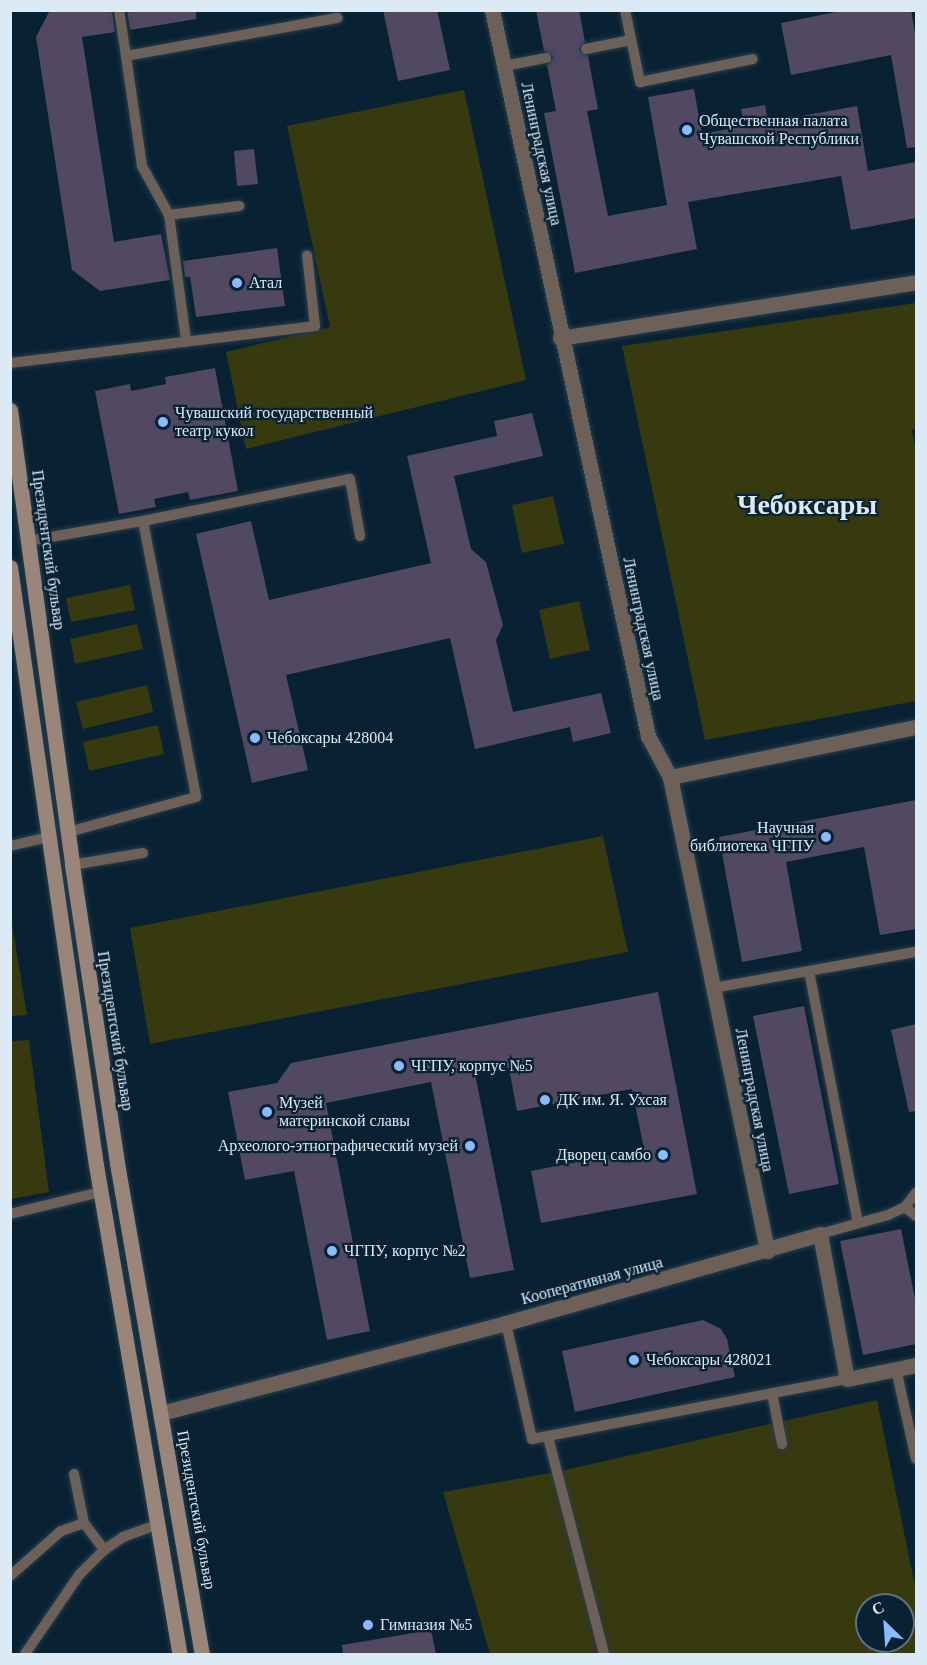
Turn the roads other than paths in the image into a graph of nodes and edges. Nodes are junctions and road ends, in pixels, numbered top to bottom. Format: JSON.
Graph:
{"nodes":[{"id":1,"x":119,"y":10,"type":"edge"},
{"id":2,"x":492,"y":10,"type":"edge"},
{"id":3,"x":625,"y":10,"type":"edge"},
{"id":4,"x":338,"y":18,"type":"dead end"},
{"id":5,"x":631,"y":40,"type":"junction"},
{"id":6,"x":586,"y":49,"type":"dead end"},
{"id":7,"x":126,"y":56,"type":"junction"},
{"id":8,"x":546,"y":58,"type":"dead end"},
{"id":9,"x":753,"y":59,"type":"dead end"},
{"id":10,"x":504,"y":66,"type":"junction"},
{"id":11,"x":239,"y":206,"type":"dead end"},
{"id":12,"x":169,"y":215,"type":"junction"},
{"id":13,"x":308,"y":255,"type":"dead end"},
{"id":14,"x":916,"y":282,"type":"edge"},
{"id":15,"x":561,"y":338,"type":"junction"},
{"id":16,"x":186,"y":340,"type":"junction"},
{"id":17,"x":10,"y":363,"type":"edge"},
{"id":18,"x":10,"y":410,"type":"edge"},
{"id":19,"x":143,"y":521,"type":"junction"},
{"id":20,"x":360,"y":536,"type":"dead end"},
{"id":21,"x":28,"y":541,"type":"junction"},
{"id":22,"x":10,"y":567,"type":"edge"},
{"id":23,"x":37,"y":603,"type":"junction"},
{"id":24,"x":13,"y":607,"type":"edge"},
{"id":25,"x":916,"y":727,"type":"edge"},
{"id":26,"x":670,"y":777,"type":"junction"},
{"id":27,"x":68,"y":832,"type":"junction"},
{"id":28,"x":48,"y":837,"type":"junction"},
{"id":29,"x":10,"y":846,"type":"edge"},
{"id":30,"x":143,"y":853,"type":"dead end"},
{"id":31,"x":72,"y":865,"type":"junction"},
{"id":32,"x":916,"y":952,"type":"edge"},
{"id":33,"x":809,"y":971,"type":"junction"},
{"id":34,"x":713,"y":988,"type":"junction"},
{"id":35,"x":122,"y":1187,"type":"junction"},
{"id":36,"x":100,"y":1192,"type":"junction"},
{"id":37,"x":916,"y":1193,"type":"edge"},
{"id":38,"x":905,"y":1207,"type":"junction"},
{"id":39,"x":10,"y":1214,"type":"edge"},
{"id":40,"x":916,"y":1216,"type":"edge"},
{"id":41,"x":858,"y":1222,"type":"junction"},
{"id":42,"x":820,"y":1234,"type":"junction"},
{"id":43,"x":766,"y":1251,"type":"junction"},
{"id":44,"x":506,"y":1323,"type":"junction"},
{"id":45,"x":916,"y":1365,"type":"edge"},
{"id":46,"x":896,"y":1369,"type":"junction"},
{"id":47,"x":846,"y":1379,"type":"junction"},
{"id":48,"x":772,"y":1393,"type":"junction"},
{"id":49,"x":161,"y":1413,"type":"junction"},
{"id":50,"x":140,"y":1417,"type":"junction"},
{"id":51,"x":548,"y":1437,"type":"junction"},
{"id":52,"x":782,"y":1444,"type":"dead end"},
{"id":53,"x":916,"y":1459,"type":"edge"},
{"id":54,"x":74,"y":1474,"type":"dead end"},
{"id":55,"x":179,"y":1520,"type":"junction"},
{"id":56,"x":84,"y":1523,"type":"junction"},
{"id":57,"x":158,"y":1524,"type":"junction"},
{"id":58,"x":104,"y":1550,"type":"junction"},
{"id":59,"x":10,"y":1576,"type":"edge"},
{"id":60,"x":25,"y":1654,"type":"edge"},
{"id":61,"x":180,"y":1654,"type":"edge"},
{"id":62,"x":202,"y":1654,"type":"edge"},
{"id":63,"x":604,"y":1654,"type":"edge"}],
"edges":[{"from":1,"to":7,"type":"lane"},
{"from":2,"to":10,"type":"street","name":"Ленинградская улица"},
{"from":3,"to":5,"type":"lane"},
{"from":4,"to":7,"type":"lane"},
{"from":5,"to":6,"type":"lane"},
{"from":5,"to":9,"type":"lane"},
{"from":7,"to":12,"type":"lane"},
{"from":8,"to":10,"type":"lane"},
{"from":10,"to":15,"type":"street","name":"Ленинградская улица"},
{"from":11,"to":12,"type":"lane"},
{"from":12,"to":16,"type":"lane"},
{"from":13,"to":16,"type":"lane"},
{"from":14,"to":15,"type":"street"},
{"from":15,"to":26,"type":"street","name":"Ленинградская улица"},
{"from":16,"to":17,"type":"lane"},
{"from":18,"to":21,"type":"main road","name":"Президентский бульвар"},
{"from":19,"to":20,"type":"lane"},
{"from":19,"to":21,"type":"lane"},
{"from":19,"to":27,"type":"lane"},
{"from":21,"to":23,"type":"main road","name":"Президентский бульвар"},
{"from":22,"to":24,"type":"main road"},
{"from":23,"to":24,"type":"main road"},
{"from":23,"to":27,"type":"main road","name":"Президентский бульвар"},
{"from":24,"to":28,"type":"main road"},
{"from":25,"to":26,"type":"street"},
{"from":26,"to":34,"type":"street","name":"Ленинградская улица"},
{"from":27,"to":28,"type":"main road"},
{"from":27,"to":31,"type":"main road","name":"Президентский бульвар"},
{"from":28,"to":29,"type":"lane"},
{"from":28,"to":36,"type":"main road"},
{"from":30,"to":31,"type":"lane"},
{"from":31,"to":35,"type":"main road","name":"Президентский бульвар"},
{"from":32,"to":33,"type":"lane"},
{"from":33,"to":34,"type":"lane"},
{"from":33,"to":41,"type":"lane"},
{"from":34,"to":43,"type":"street","name":"Ленинградская улица"},
{"from":35,"to":36,"type":"main road"},
{"from":35,"to":49,"type":"main road","name":"Президентский бульвар"},
{"from":36,"to":39,"type":"lane"},
{"from":36,"to":50,"type":"main road"},
{"from":37,"to":38,"type":"lane"},
{"from":38,"to":40,"type":"lane"},
{"from":38,"to":41,"type":"lane"},
{"from":41,"to":42,"type":"lane"},
{"from":42,"to":43,"type":"street","name":"Кооперативная улица"},
{"from":42,"to":47,"type":"street"},
{"from":43,"to":44,"type":"street","name":"Кооперативная улица"},
{"from":44,"to":49,"type":"street","name":"Кооперативная улица"},
{"from":44,"to":51,"type":"lane"},
{"from":45,"to":46,"type":"street"},
{"from":46,"to":47,"type":"street"},
{"from":46,"to":53,"type":"lane"},
{"from":47,"to":48,"type":"lane"},
{"from":48,"to":51,"type":"lane"},
{"from":48,"to":52,"type":"lane"},
{"from":49,"to":50,"type":"main road"},
{"from":49,"to":55,"type":"main road","name":"Президентский бульвар"},
{"from":50,"to":57,"type":"main road"},
{"from":51,"to":63,"type":"lane"},
{"from":54,"to":56,"type":"lane"},
{"from":55,"to":57,"type":"main road"},
{"from":55,"to":62,"type":"main road","name":"Президентский бульвар"},
{"from":56,"to":58,"type":"lane"},
{"from":56,"to":59,"type":"lane"},
{"from":57,"to":58,"type":"lane"},
{"from":57,"to":61,"type":"main road"},
{"from":58,"to":60,"type":"lane"}]}
